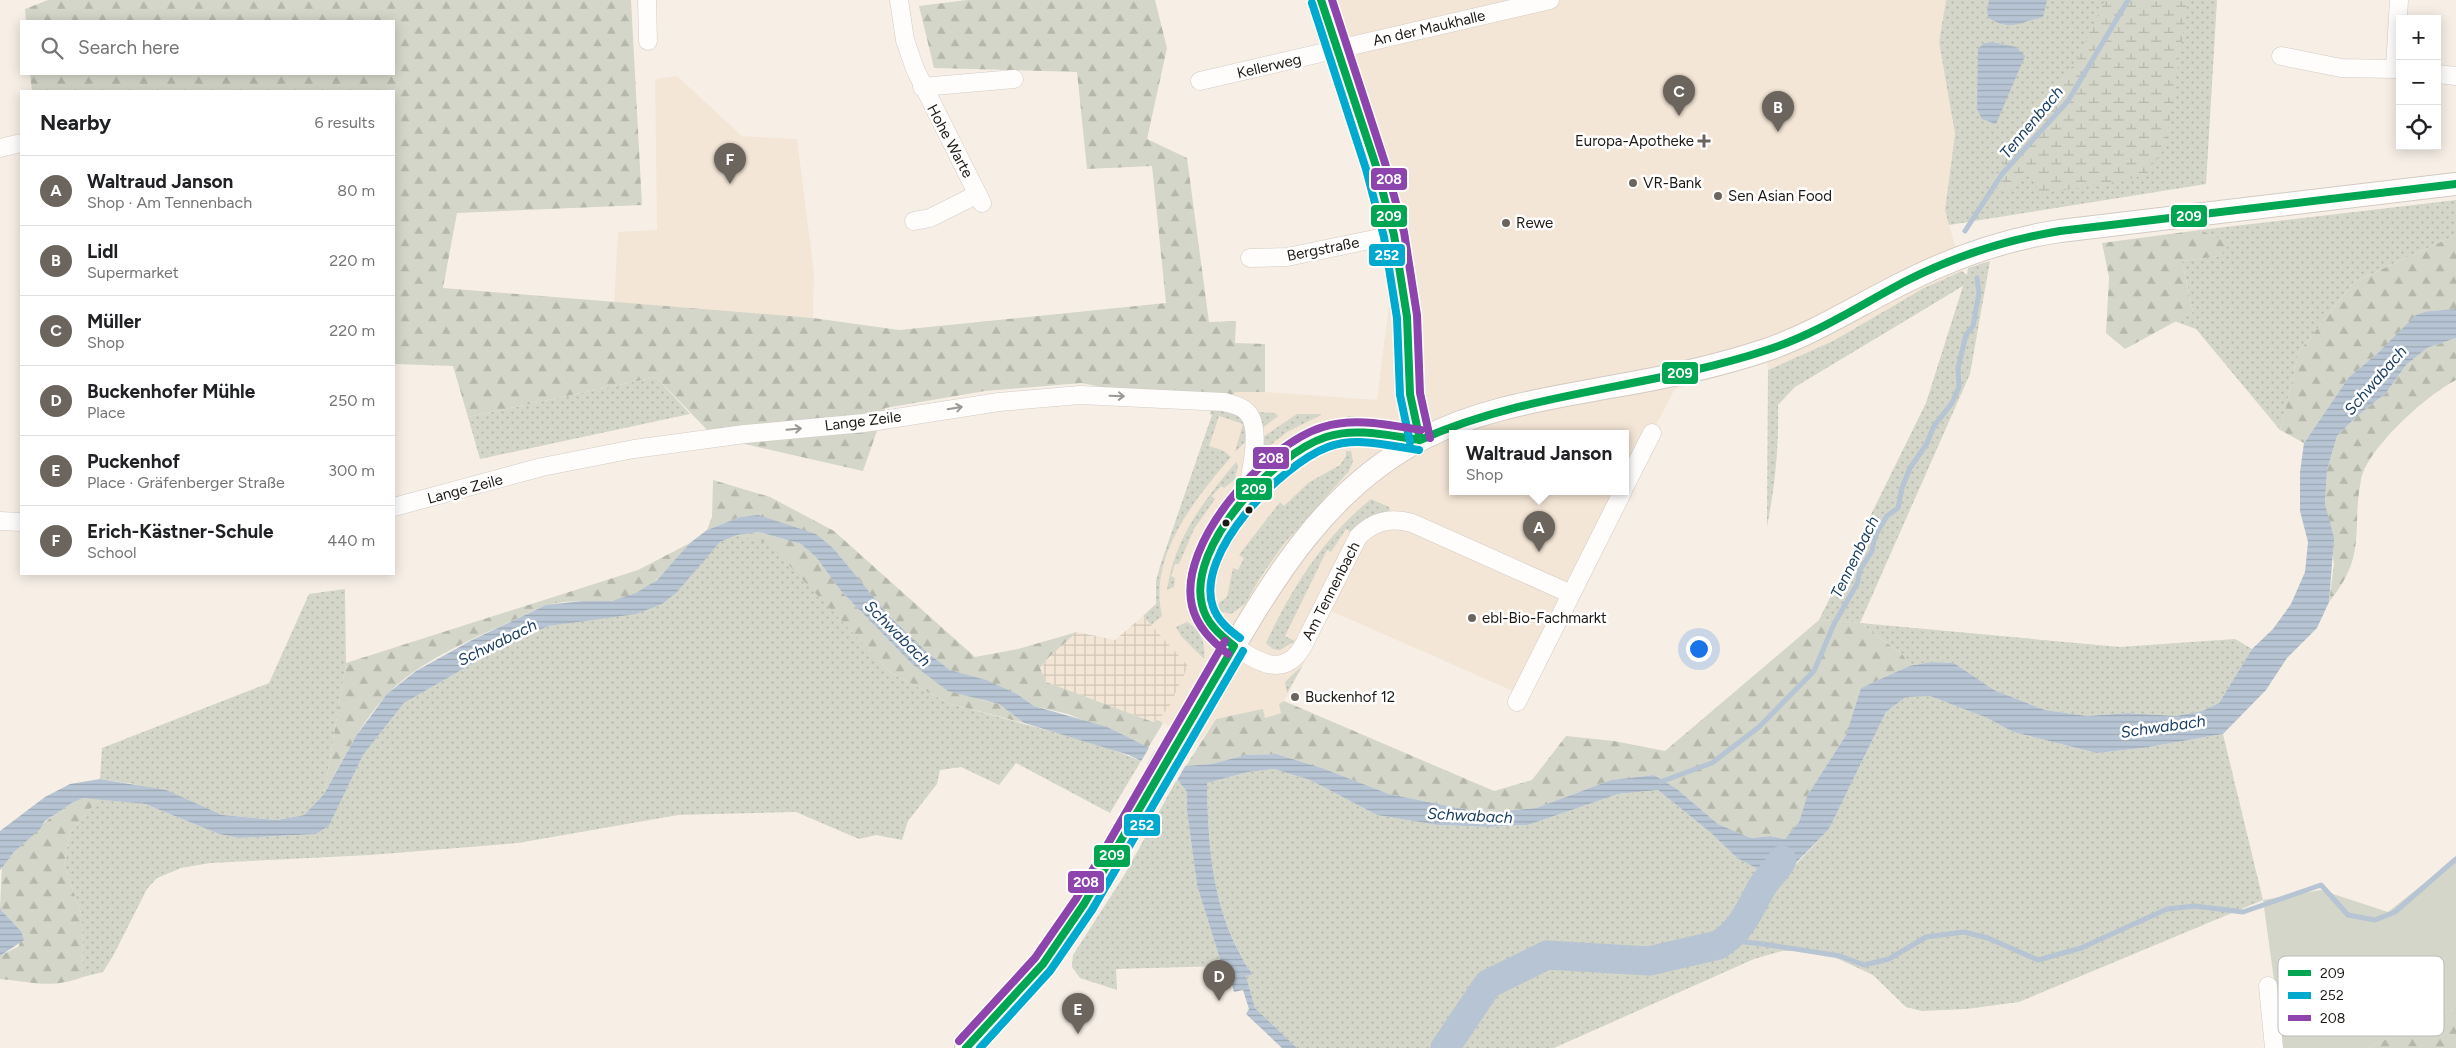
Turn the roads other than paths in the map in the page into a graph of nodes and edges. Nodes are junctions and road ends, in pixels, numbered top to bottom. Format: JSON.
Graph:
{"nodes":[{"id":1,"x":647,"y":0,"type":"edge"},
{"id":2,"x":900,"y":0,"type":"edge"},
{"id":3,"x":1321,"y":0,"type":"edge"},
{"id":4,"x":1550,"y":0,"type":"edge"},
{"id":5,"x":2399,"y":0,"type":"edge"},
{"id":6,"x":648,"y":40,"type":"dead end"},
{"id":7,"x":1337,"y":50,"type":"junction"},
{"id":8,"x":2280,"y":56,"type":"dead end"},
{"id":9,"x":2398,"y":60,"type":"edge"},
{"id":10,"x":2396,"y":69,"type":"edge"},
{"id":11,"x":2441,"y":74,"type":"edge"},
{"id":12,"x":2456,"y":76,"type":"edge"},
{"id":13,"x":1014,"y":79,"type":"dead end"},
{"id":14,"x":1200,"y":81,"type":"dead end"},
{"id":15,"x":922,"y":87,"type":"junction"},
{"id":16,"x":20,"y":143,"type":"edge"},
{"id":17,"x":0,"y":148,"type":"edge"},
{"id":18,"x":2456,"y":184,"type":"edge"},
{"id":19,"x":914,"y":221,"type":"dead end"},
{"id":20,"x":1394,"y":234,"type":"junction"},
{"id":21,"x":1250,"y":258,"type":"dead end"},
{"id":22,"x":1652,"y":433,"type":"dead end"},
{"id":23,"x":1420,"y":440,"type":"junction"},
{"id":24,"x":1629,"y":478,"type":"edge"},
{"id":25,"x":1621,"y":495,"type":"edge"},
{"id":26,"x":1246,"y":500,"type":"dead end"},
{"id":27,"x":395,"y":507,"type":"edge"},
{"id":28,"x":0,"y":520,"type":"edge"},
{"id":29,"x":20,"y":522,"type":"edge"},
{"id":30,"x":1571,"y":594,"type":"junction"},
{"id":31,"x":1234,"y":646,"type":"junction"},
{"id":32,"x":1517,"y":702,"type":"dead end"},
{"id":33,"x":2268,"y":986,"type":"dead end"},
{"id":34,"x":966,"y":1048,"type":"edge"},
{"id":35,"x":2274,"y":1048,"type":"edge"}],
"edges":[{"from":1,"to":6,"type":"street"},
{"from":2,"to":15,"type":"street","name":"Hohe Warte"},
{"from":3,"to":7,"type":"street"},
{"from":4,"to":7,"type":"street","name":"An der Maukhalle"},
{"from":5,"to":9,"type":"street"},
{"from":7,"to":14,"type":"street","name":"Kellerweg"},
{"from":7,"to":20,"type":"street"},
{"from":8,"to":10,"type":"street"},
{"from":11,"to":12,"type":"street"},
{"from":13,"to":15,"type":"street","name":"Hohe Warte"},
{"from":15,"to":19,"type":"street","name":"Hohe Warte"},
{"from":16,"to":17,"type":"street"},
{"from":18,"to":23,"type":"main road"},
{"from":20,"to":21,"type":"street","name":"Bergstraße"},
{"from":20,"to":23,"type":"street"},
{"from":22,"to":24,"type":"street"},
{"from":23,"to":31,"type":"main road"},
{"from":25,"to":30,"type":"street"},
{"from":27,"to":26,"type":"street","name":"Lange Zeile","one_way":true},
{"from":28,"to":29,"type":"street"},
{"from":30,"to":31,"type":"street","name":"Am Tennenbach"},
{"from":30,"to":32,"type":"street"},
{"from":31,"to":34,"type":"main road"},
{"from":33,"to":35,"type":"street"}]}
